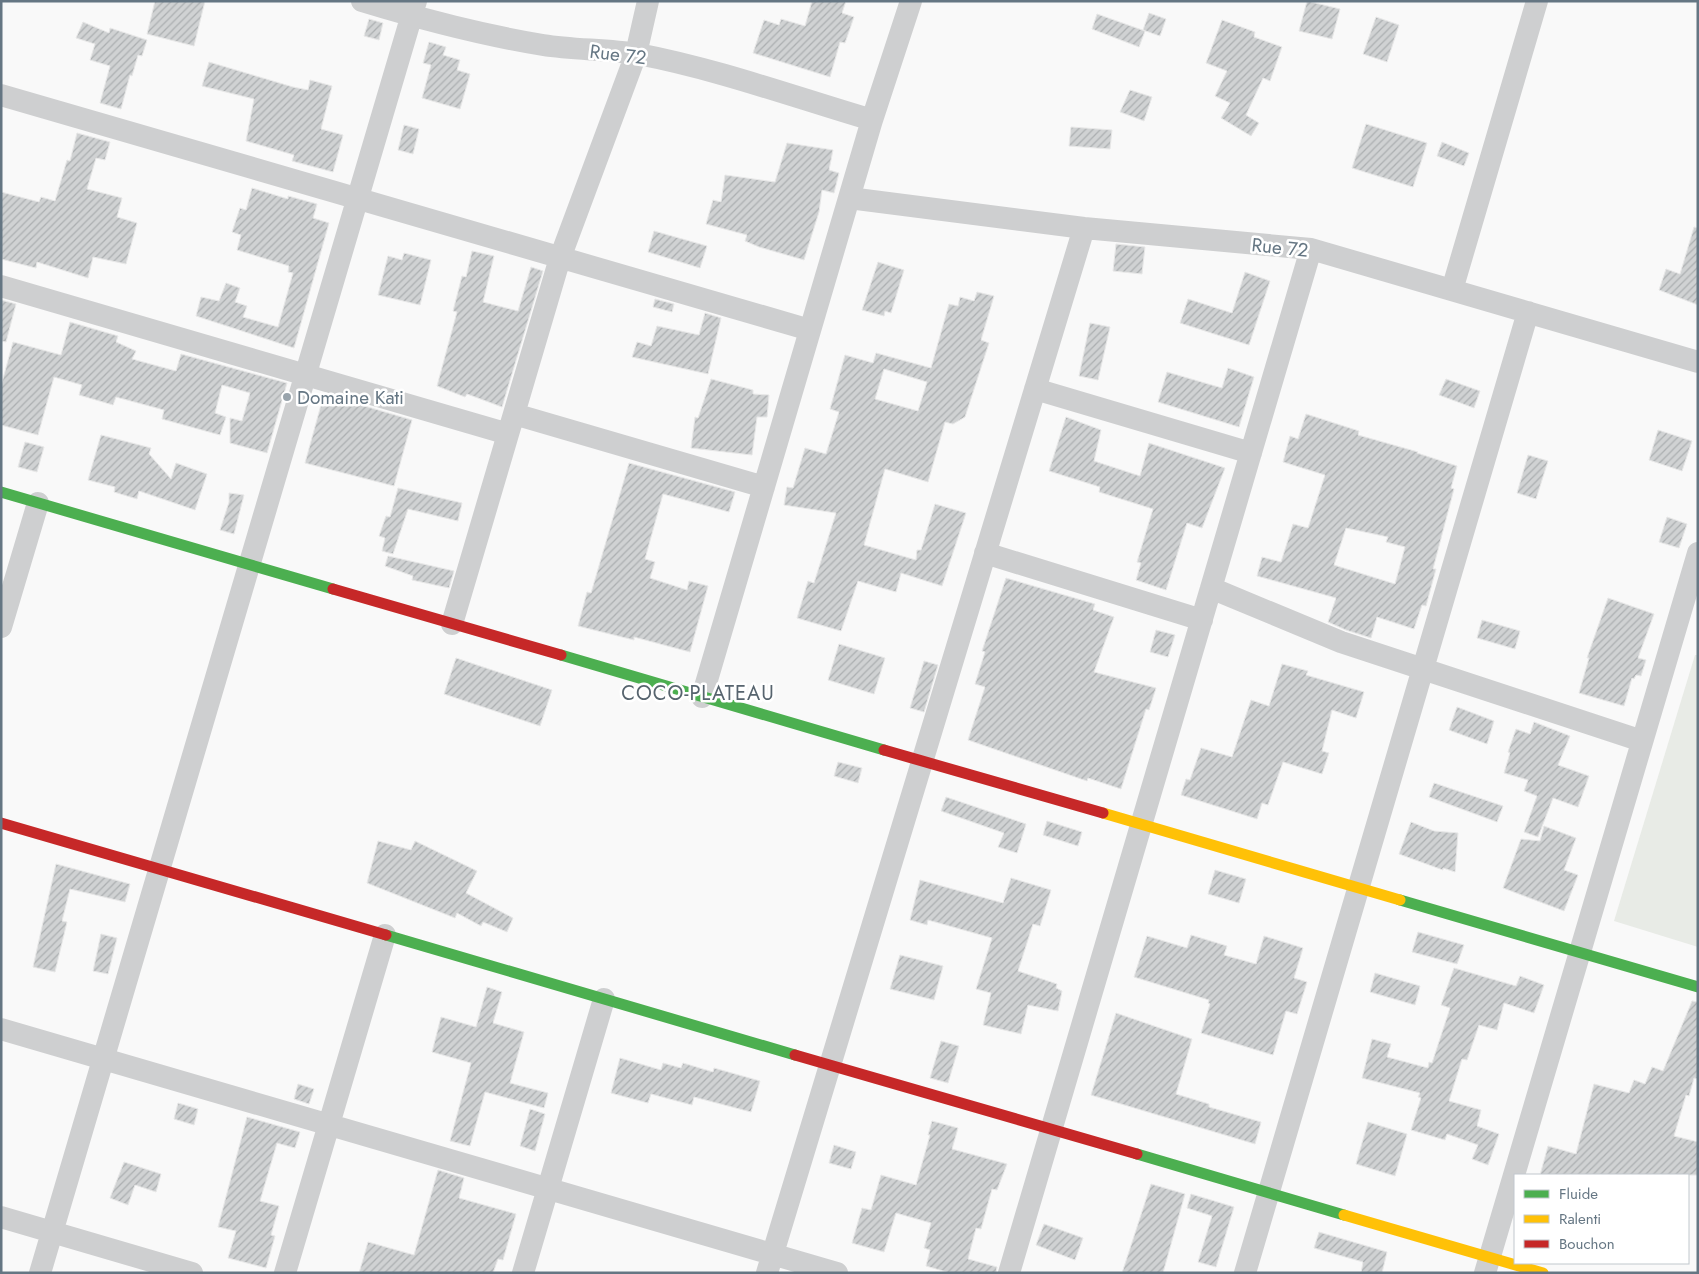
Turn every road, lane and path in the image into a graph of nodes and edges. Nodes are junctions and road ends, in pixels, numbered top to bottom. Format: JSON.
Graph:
{"nodes":[{"id":1,"x":362,"y":1,"type":"edge"},
{"id":2,"x":648,"y":1,"type":"edge"},
{"id":3,"x":911,"y":1,"type":"edge"},
{"id":4,"x":1537,"y":1,"type":"edge"},
{"id":5,"x":414,"y":8,"type":"edge"},
{"id":6,"x":636,"y":54,"type":"junction"},
{"id":7,"x":1,"y":95,"type":"edge"},
{"id":8,"x":872,"y":120,"type":"junction"},
{"id":9,"x":849,"y":198,"type":"junction"},
{"id":10,"x":357,"y":199,"type":"junction"},
{"id":11,"x":1084,"y":228,"type":"junction"},
{"id":12,"x":1311,"y":249,"type":"junction"},
{"id":13,"x":560,"y":258,"type":"junction"},
{"id":14,"x":1,"y":286,"type":"edge"},
{"id":15,"x":1452,"y":290,"type":"junction"},
{"id":16,"x":1528,"y":312,"type":"junction"},
{"id":17,"x":810,"y":330,"type":"junction"},
{"id":18,"x":1698,"y":362,"type":"edge"},
{"id":19,"x":305,"y":375,"type":"junction"},
{"id":20,"x":1035,"y":389,"type":"junction"},
{"id":21,"x":511,"y":424,"type":"junction"},
{"id":22,"x":1251,"y":453,"type":"junction"},
{"id":23,"x":764,"y":487,"type":"junction"},
{"id":24,"x":1,"y":492,"type":"edge"},
{"id":25,"x":38,"y":503,"type":"junction"},
{"id":26,"x":985,"y":553,"type":"junction"},
{"id":27,"x":1698,"y":553,"type":"edge"},
{"id":28,"x":249,"y":565,"type":"junction"},
{"id":29,"x":1211,"y":588,"type":"junction"},
{"id":30,"x":1202,"y":620,"type":"junction"},
{"id":31,"x":452,"y":624,"type":"junction"},
{"id":32,"x":1,"y":627,"type":"edge"},
{"id":33,"x":1424,"y":671,"type":"junction"},
{"id":34,"x":702,"y":697,"type":"junction"},
{"id":35,"x":1642,"y":742,"type":"junction"},
{"id":36,"x":922,"y":761,"type":"junction"},
{"id":37,"x":1,"y":823,"type":"edge"},
{"id":38,"x":1141,"y":825,"type":"junction"},
{"id":39,"x":159,"y":869,"type":"junction"},
{"id":40,"x":1358,"y":888,"type":"junction"},
{"id":41,"x":385,"y":935,"type":"junction"},
{"id":42,"x":1580,"y":953,"type":"junction"},
{"id":43,"x":1698,"y":987,"type":"edge"},
{"id":44,"x":604,"y":999,"type":"junction"},
{"id":45,"x":1,"y":1029,"type":"edge"},
{"id":46,"x":104,"y":1059,"type":"junction"},
{"id":47,"x":830,"y":1065,"type":"junction"},
{"id":48,"x":329,"y":1124,"type":"junction"},
{"id":49,"x":1051,"y":1129,"type":"junction"},
{"id":50,"x":1515,"y":1174,"type":"edge"},
{"id":51,"x":1514,"y":1177,"type":"edge"},
{"id":52,"x":548,"y":1188,"type":"junction"},
{"id":53,"x":1268,"y":1193,"type":"junction"},
{"id":54,"x":1,"y":1217,"type":"edge"},
{"id":55,"x":52,"y":1232,"type":"junction"},
{"id":56,"x":770,"y":1263,"type":"edge"},
{"id":57,"x":1488,"y":1265,"type":"edge"},
{"id":58,"x":40,"y":1273,"type":"edge"},
{"id":59,"x":192,"y":1273,"type":"edge"},
{"id":60,"x":285,"y":1273,"type":"edge"},
{"id":61,"x":523,"y":1273,"type":"edge"},
{"id":62,"x":837,"y":1273,"type":"edge"},
{"id":63,"x":1009,"y":1273,"type":"edge"},
{"id":64,"x":1245,"y":1273,"type":"edge"},
{"id":65,"x":1542,"y":1273,"type":"edge"}],
"edges":[{"from":1,"to":5,"type":"street","name":"Rue 72"},
{"from":2,"to":6,"type":"street"},
{"from":3,"to":8,"type":"street"},
{"from":4,"to":15,"type":"street"},
{"from":5,"to":6,"type":"street","name":"Rue 72"},
{"from":5,"to":10,"type":"street"},
{"from":6,"to":8,"type":"street","name":"Rue 72"},
{"from":6,"to":13,"type":"street"},
{"from":7,"to":10,"type":"street"},
{"from":8,"to":9,"type":"street"},
{"from":9,"to":11,"type":"street","name":"Rue 72"},
{"from":9,"to":17,"type":"street"},
{"from":10,"to":13,"type":"street"},
{"from":10,"to":19,"type":"street"},
{"from":11,"to":12,"type":"street","name":"Rue 72"},
{"from":11,"to":20,"type":"street"},
{"from":12,"to":15,"type":"street","name":"Rue 72"},
{"from":12,"to":22,"type":"street"},
{"from":13,"to":17,"type":"street"},
{"from":13,"to":21,"type":"street"},
{"from":14,"to":19,"type":"street"},
{"from":15,"to":16,"type":"street","name":"Rue 72"},
{"from":16,"to":18,"type":"street","name":"Rue 72"},
{"from":16,"to":33,"type":"street"},
{"from":17,"to":23,"type":"street"},
{"from":19,"to":21,"type":"street"},
{"from":19,"to":28,"type":"street"},
{"from":20,"to":22,"type":"street"},
{"from":20,"to":26,"type":"street"},
{"from":21,"to":23,"type":"street"},
{"from":21,"to":31,"type":"street"},
{"from":22,"to":29,"type":"street"},
{"from":23,"to":34,"type":"street"},
{"from":24,"to":25,"type":"street"},
{"from":25,"to":28,"type":"street"},
{"from":25,"to":32,"type":"street"},
{"from":26,"to":30,"type":"street"},
{"from":26,"to":36,"type":"street"},
{"from":27,"to":35,"type":"street"},
{"from":28,"to":31,"type":"street"},
{"from":28,"to":39,"type":"street"},
{"from":29,"to":30,"type":"street"},
{"from":29,"to":33,"type":"street"},
{"from":30,"to":38,"type":"street"},
{"from":31,"to":34,"type":"street"},
{"from":33,"to":35,"type":"street"},
{"from":33,"to":40,"type":"street"},
{"from":34,"to":36,"type":"street"},
{"from":35,"to":42,"type":"street"},
{"from":36,"to":38,"type":"street"},
{"from":36,"to":47,"type":"street"},
{"from":37,"to":39,"type":"street"},
{"from":38,"to":40,"type":"street"},
{"from":38,"to":49,"type":"street"},
{"from":39,"to":41,"type":"street"},
{"from":39,"to":46,"type":"street"},
{"from":40,"to":42,"type":"street"},
{"from":40,"to":53,"type":"street"},
{"from":41,"to":44,"type":"street"},
{"from":41,"to":48,"type":"street"},
{"from":42,"to":43,"type":"street"},
{"from":42,"to":50,"type":"street"},
{"from":44,"to":47,"type":"street"},
{"from":44,"to":52,"type":"street"},
{"from":45,"to":46,"type":"street"},
{"from":46,"to":48,"type":"street"},
{"from":46,"to":55,"type":"street"},
{"from":47,"to":49,"type":"street"},
{"from":47,"to":56,"type":"street"},
{"from":48,"to":52,"type":"street"},
{"from":48,"to":60,"type":"street"},
{"from":49,"to":53,"type":"street"},
{"from":49,"to":63,"type":"street"},
{"from":51,"to":57,"type":"street"},
{"from":52,"to":56,"type":"street"},
{"from":52,"to":61,"type":"street"},
{"from":53,"to":57,"type":"street"},
{"from":53,"to":64,"type":"street"},
{"from":54,"to":55,"type":"street"},
{"from":55,"to":58,"type":"street"},
{"from":55,"to":59,"type":"street"},
{"from":56,"to":62,"type":"street"},
{"from":57,"to":65,"type":"street"}]}
